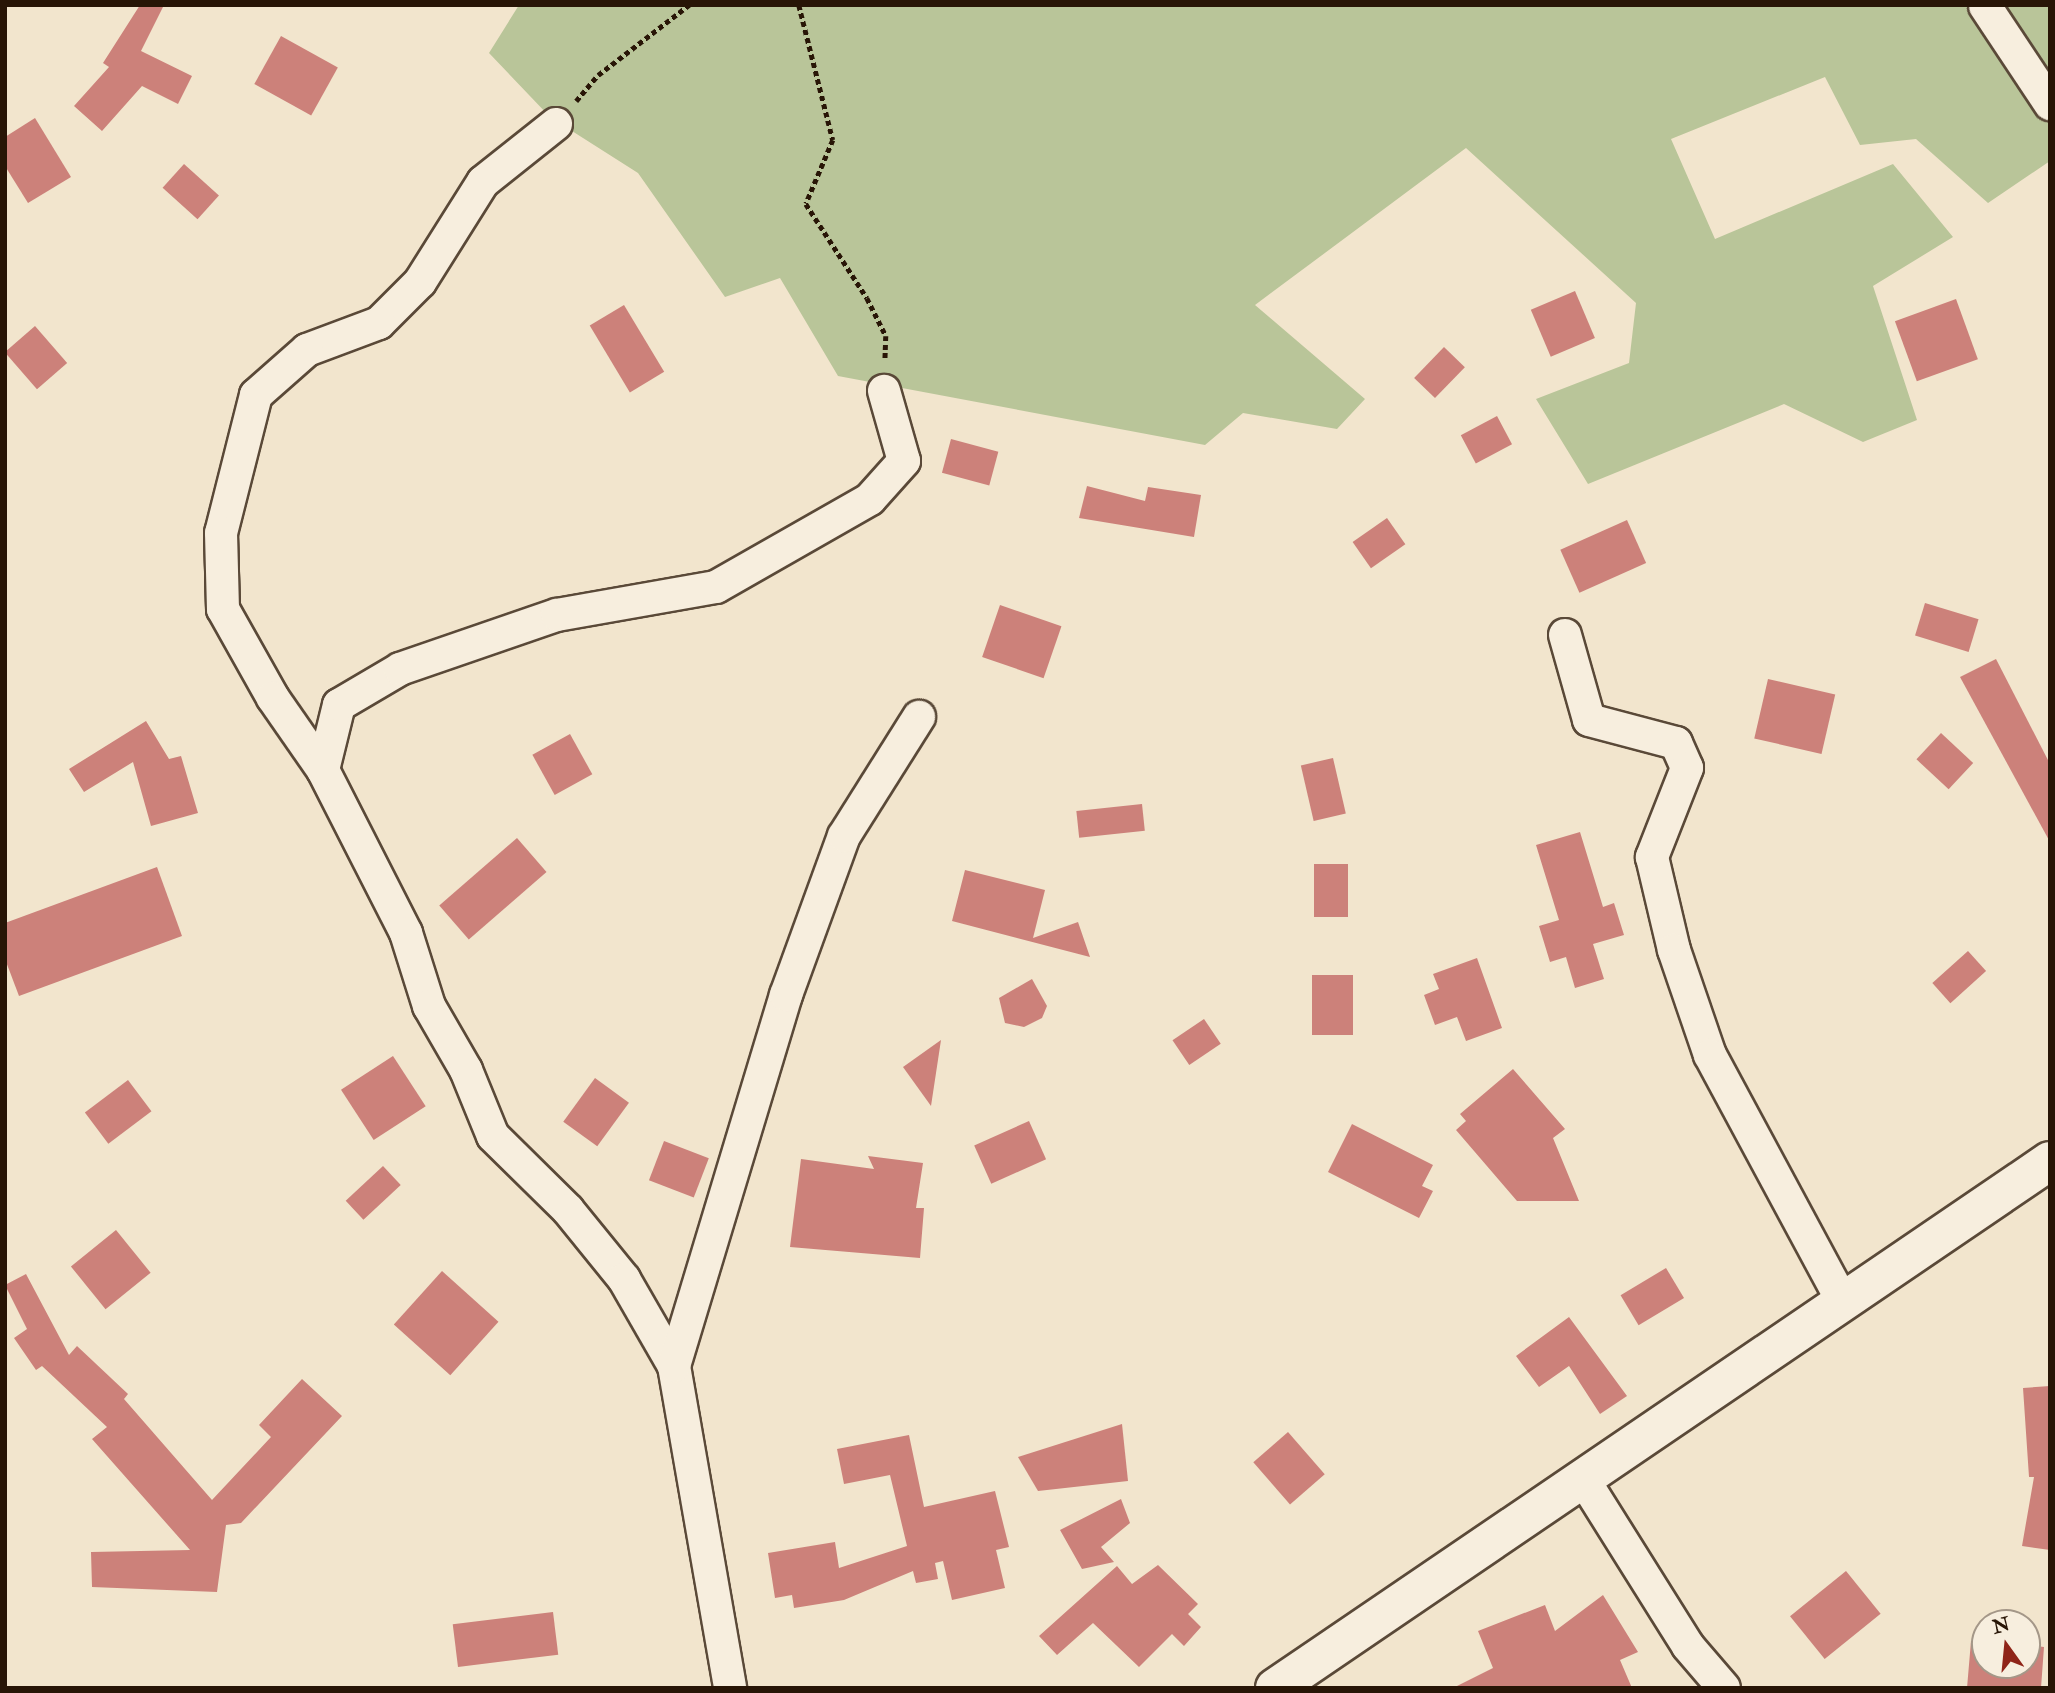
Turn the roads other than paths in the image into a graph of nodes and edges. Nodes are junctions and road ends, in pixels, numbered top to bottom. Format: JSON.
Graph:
{"nodes":[{"id":1,"x":1985,"y":6,"type":"edge"},
{"id":2,"x":2050,"y":104,"type":"edge"},
{"id":3,"x":556,"y":124,"type":"road end"},
{"id":4,"x":884,"y":391,"type":"road end"},
{"id":5,"x":1565,"y":635,"type":"dead end"},
{"id":6,"x":919,"y":717,"type":"dead end"},
{"id":7,"x":323,"y":770,"type":"junction"},
{"id":8,"x":2050,"y":1161,"type":"edge"},
{"id":9,"x":1841,"y":1298,"type":"junction"},
{"id":10,"x":674,"y":1366,"type":"junction"},
{"id":11,"x":1582,"y":1477,"type":"junction"},
{"id":12,"x":730,"y":1688,"type":"edge"},
{"id":13,"x":1275,"y":1688,"type":"edge"},
{"id":14,"x":1724,"y":1688,"type":"edge"}],
"edges":[{"from":1,"to":2,"type":"street"},
{"from":3,"to":7,"type":"street"},
{"from":4,"to":7,"type":"street"},
{"from":5,"to":9,"type":"street"},
{"from":6,"to":10,"type":"street"},
{"from":7,"to":10,"type":"street"},
{"from":8,"to":9,"type":"street"},
{"from":9,"to":11,"type":"street"},
{"from":10,"to":12,"type":"street"},
{"from":11,"to":13,"type":"street"},
{"from":11,"to":14,"type":"street"}]}
